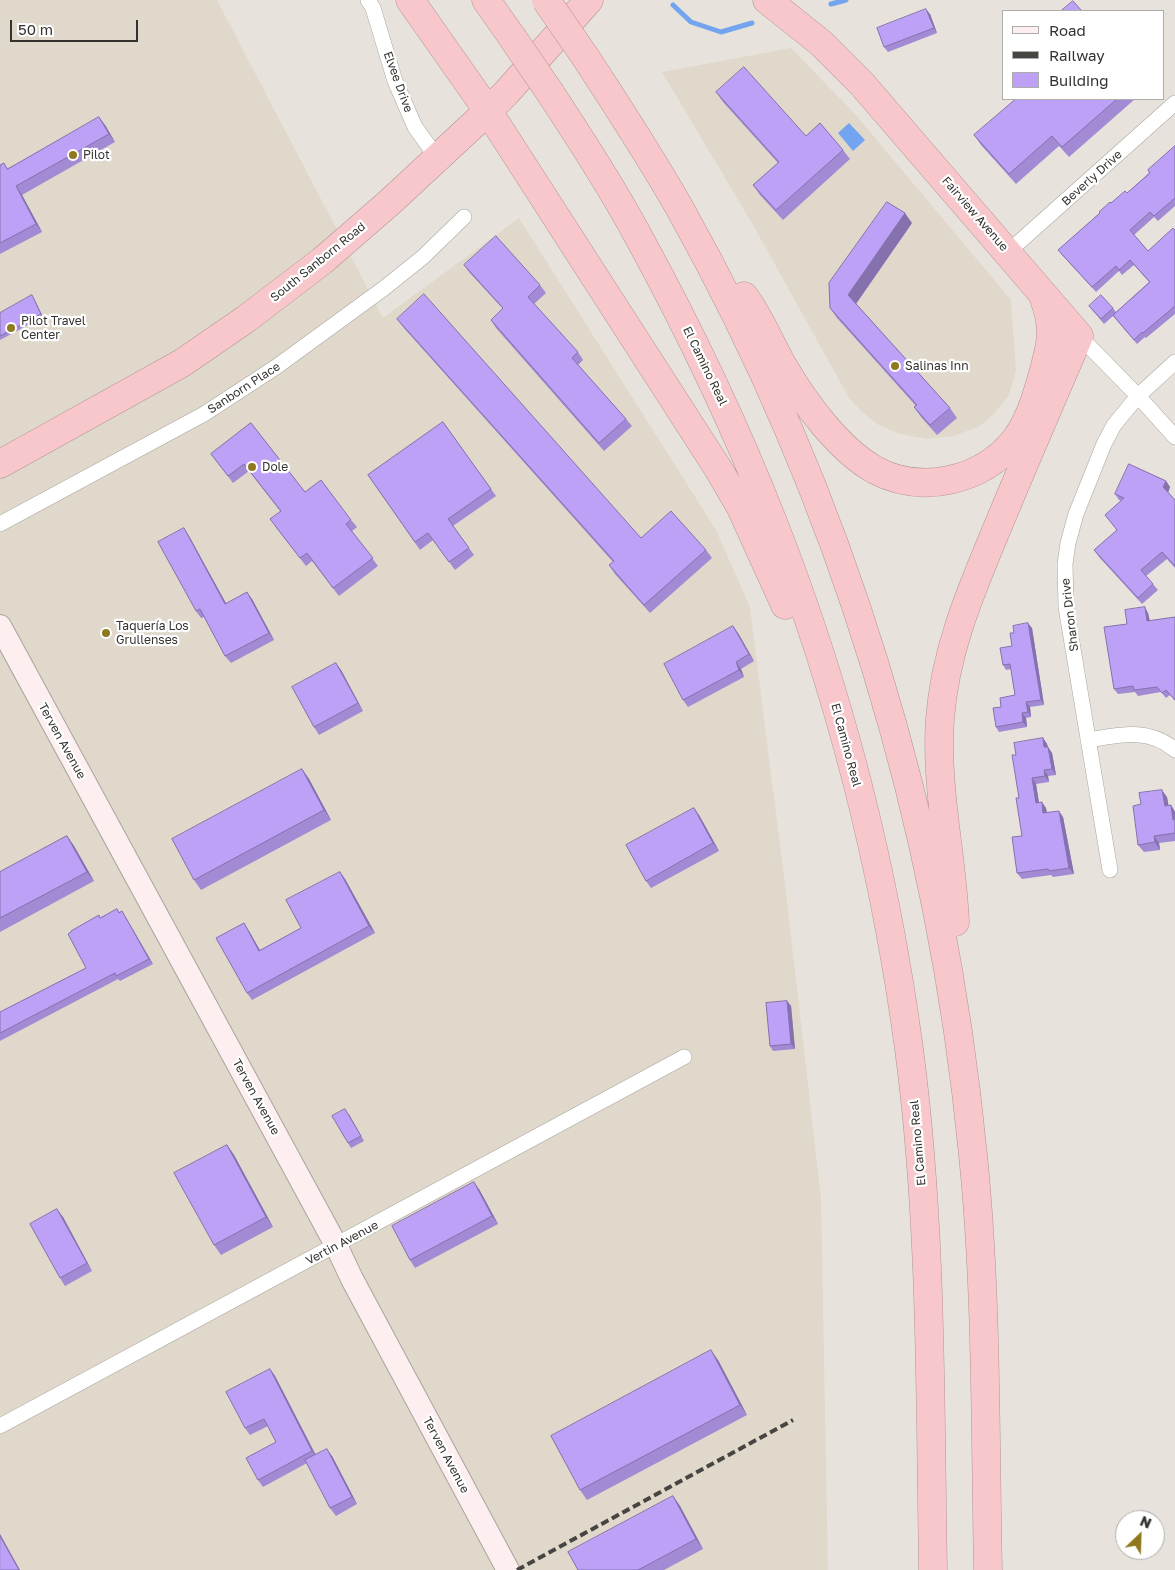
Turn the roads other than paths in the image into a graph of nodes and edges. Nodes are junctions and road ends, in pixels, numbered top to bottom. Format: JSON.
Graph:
{"nodes":[{"id":1,"x":368,"y":0,"type":"edge"},
{"id":2,"x":410,"y":0,"type":"edge"},
{"id":3,"x":486,"y":0,"type":"edge"},
{"id":4,"x":546,"y":0,"type":"edge"},
{"id":5,"x":767,"y":0,"type":"edge"},
{"id":6,"x":591,"y":1,"type":"edge"},
{"id":7,"x":1175,"y":103,"type":"edge"},
{"id":8,"x":488,"y":111,"type":"junction"},
{"id":9,"x":438,"y":159,"type":"junction"},
{"id":10,"x":679,"y":206,"type":"junction"},
{"id":11,"x":464,"y":217,"type":"dead end"},
{"id":12,"x":1008,"y":252,"type":"junction"},
{"id":13,"x":1041,"y":290,"type":"junction"},
{"id":14,"x":1079,"y":336,"type":"junction"},
{"id":15,"x":1175,"y":362,"type":"edge"},
{"id":16,"x":1138,"y":396,"type":"junction"},
{"id":17,"x":1175,"y":437,"type":"edge"},
{"id":18,"x":0,"y":464,"type":"edge"},
{"id":19,"x":0,"y":524,"type":"edge"},
{"id":20,"x":0,"y":626,"type":"edge"},
{"id":21,"x":1088,"y":740,"type":"junction"},
{"id":22,"x":1175,"y":750,"type":"edge"},
{"id":23,"x":870,"y":835,"type":"junction"},
{"id":24,"x":1110,"y":870,"type":"dead end"},
{"id":25,"x":960,"y":1044,"type":"junction"},
{"id":26,"x":684,"y":1057,"type":"dead end"},
{"id":27,"x":336,"y":1245,"type":"junction"},
{"id":28,"x":930,"y":1383,"type":"junction"},
{"id":29,"x":0,"y":1426,"type":"edge"},
{"id":30,"x":508,"y":1570,"type":"edge"},
{"id":31,"x":916,"y":1570,"type":"edge"},
{"id":32,"x":933,"y":1570,"type":"edge"},
{"id":33,"x":988,"y":1570,"type":"edge"}],
"edges":[{"from":1,"to":9,"type":"street","name":"Elvee Drive"},
{"from":2,"to":8,"type":"highway"},
{"from":3,"to":23,"type":"highway","name":"El Camino Real","bridge":true},
{"from":4,"to":10,"type":"highway","bridge":true},
{"from":5,"to":12,"type":"highway","name":"Fairview Avenue"},
{"from":6,"to":8,"type":"highway","name":"South Sanborn Road"},
{"from":7,"to":12,"type":"street","name":"Beverly Drive"},
{"from":8,"to":9,"type":"highway","name":"South Sanborn Road"},
{"from":8,"to":23,"type":"highway"},
{"from":9,"to":18,"type":"highway","name":"South Sanborn Road"},
{"from":10,"to":13,"type":"highway"},
{"from":10,"to":25,"type":"highway"},
{"from":11,"to":19,"type":"street","name":"Sanborn Place"},
{"from":12,"to":13,"type":"highway","name":"Fairview Avenue"},
{"from":13,"to":14,"type":"highway","name":"Fairview Avenue"},
{"from":14,"to":16,"type":"street","name":"Fairview Avenue"},
{"from":14,"to":25,"type":"highway"},
{"from":15,"to":16,"type":"street","name":"Sharon Drive"},
{"from":16,"to":17,"type":"street","name":"Fairview Avenue"},
{"from":16,"to":21,"type":"street","name":"Sharon Drive"},
{"from":20,"to":27,"type":"street","name":"Terven Avenue"},
{"from":21,"to":22,"type":"street"},
{"from":21,"to":24,"type":"street","name":"Sharon Drive"},
{"from":23,"to":28,"type":"highway","name":"El Camino Real"},
{"from":25,"to":33,"type":"highway"},
{"from":26,"to":27,"type":"street","name":"Vertin Avenue"},
{"from":27,"to":29,"type":"street","name":"Vertin Avenue"},
{"from":27,"to":30,"type":"street","name":"Terven Avenue"},
{"from":28,"to":31,"type":"highway"},
{"from":28,"to":32,"type":"highway","name":"El Camino Real"}]}
